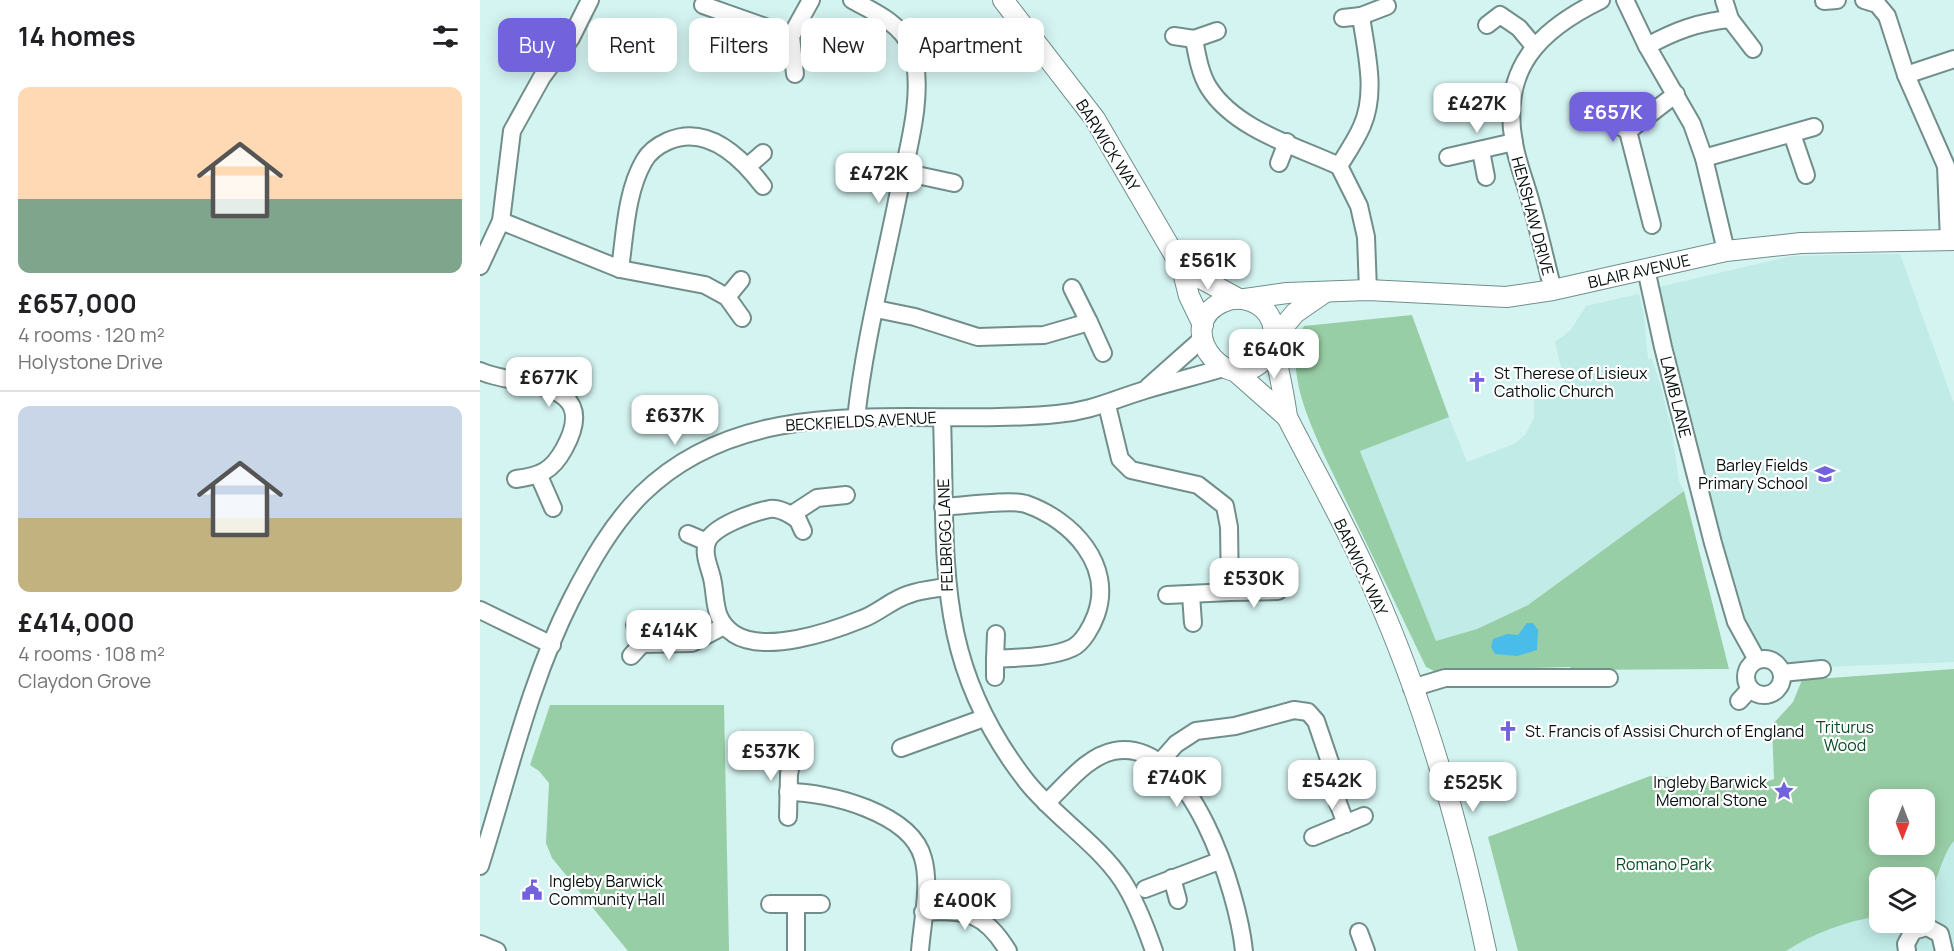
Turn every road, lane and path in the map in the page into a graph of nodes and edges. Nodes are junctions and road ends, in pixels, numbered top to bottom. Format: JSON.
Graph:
{"nodes":[{"id":1,"x":590,"y":0,"type":"edge"},
{"id":2,"x":811,"y":0,"type":"edge"},
{"id":3,"x":852,"y":0,"type":"edge"},
{"id":4,"x":1003,"y":0,"type":"edge"},
{"id":5,"x":1601,"y":0,"type":"edge"},
{"id":6,"x":1624,"y":0,"type":"edge"},
{"id":7,"x":1724,"y":0,"type":"edge"},
{"id":8,"x":1874,"y":1,"type":"edge"},
{"id":9,"x":703,"y":5,"type":"dead end"},
{"id":10,"x":1388,"y":6,"type":"dead end"},
{"id":11,"x":1500,"y":7,"type":"edge"},
{"id":12,"x":1361,"y":16,"type":"junction"},
{"id":13,"x":1342,"y":18,"type":"dead end"},
{"id":14,"x":1730,"y":19,"type":"junction"},
{"id":15,"x":1487,"y":25,"type":"dead end"},
{"id":16,"x":1217,"y":31,"type":"dead end"},
{"id":17,"x":791,"y":36,"type":"junction"},
{"id":18,"x":1174,"y":36,"type":"dead end"},
{"id":19,"x":1194,"y":39,"type":"junction"},
{"id":20,"x":1534,"y":46,"type":"junction"},
{"id":21,"x":1647,"y":46,"type":"junction"},
{"id":22,"x":1753,"y":49,"type":"dead end"},
{"id":23,"x":1954,"y":58,"type":"edge"},
{"id":24,"x":795,"y":74,"type":"dead end"},
{"id":25,"x":1906,"y":75,"type":"junction"},
{"id":26,"x":1676,"y":94,"type":"junction"},
{"id":27,"x":1814,"y":127,"type":"dead end"},
{"id":28,"x":1792,"y":134,"type":"junction"},
{"id":29,"x":1287,"y":142,"type":"junction"},
{"id":30,"x":1514,"y":142,"type":"junction"},
{"id":31,"x":1481,"y":151,"type":"junction"},
{"id":32,"x":763,"y":153,"type":"dead end"},
{"id":33,"x":1448,"y":158,"type":"dead end"},
{"id":34,"x":1704,"y":158,"type":"junction"},
{"id":35,"x":1279,"y":163,"type":"dead end"},
{"id":36,"x":748,"y":166,"type":"junction"},
{"id":37,"x":1339,"y":166,"type":"junction"},
{"id":38,"x":903,"y":172,"type":"junction"},
{"id":39,"x":1806,"y":176,"type":"dead end"},
{"id":40,"x":1486,"y":177,"type":"dead end"},
{"id":41,"x":954,"y":183,"type":"dead end"},
{"id":42,"x":763,"y":186,"type":"dead end"},
{"id":43,"x":501,"y":221,"type":"junction"},
{"id":44,"x":1652,"y":225,"type":"dead end"},
{"id":45,"x":1952,"y":240,"type":"edge"},
{"id":46,"x":1726,"y":251,"type":"junction"},
{"id":47,"x":480,"y":266,"type":"edge"},
{"id":48,"x":620,"y":268,"type":"junction"},
{"id":49,"x":1182,"y":268,"type":"junction"},
{"id":50,"x":1646,"y":269,"type":"junction"},
{"id":51,"x":741,"y":280,"type":"dead end"},
{"id":52,"x":1072,"y":288,"type":"dead end"},
{"id":53,"x":1368,"y":290,"type":"junction"},
{"id":54,"x":1553,"y":290,"type":"junction"},
{"id":55,"x":1324,"y":292,"type":"junction"},
{"id":56,"x":727,"y":297,"type":"junction"},
{"id":57,"x":1241,"y":299,"type":"junction"},
{"id":58,"x":876,"y":309,"type":"junction"},
{"id":59,"x":742,"y":318,"type":"dead end"},
{"id":60,"x":1089,"y":322,"type":"junction"},
{"id":61,"x":1202,"y":332,"type":"junction"},
{"id":62,"x":1274,"y":342,"type":"junction"},
{"id":63,"x":1103,"y":353,"type":"dead end"},
{"id":64,"x":1229,"y":369,"type":"junction"},
{"id":65,"x":480,"y":371,"type":"edge"},
{"id":66,"x":1145,"y":390,"type":"junction"},
{"id":67,"x":1107,"y":405,"type":"junction"},
{"id":68,"x":942,"y":417,"type":"junction"},
{"id":69,"x":1287,"y":417,"type":"junction"},
{"id":70,"x":856,"y":419,"type":"junction"},
{"id":71,"x":539,"y":476,"type":"junction"},
{"id":72,"x":516,"y":479,"type":"dead end"},
{"id":73,"x":846,"y":495,"type":"dead end"},
{"id":74,"x":943,"y":507,"type":"junction"},
{"id":75,"x":553,"y":508,"type":"dead end"},
{"id":76,"x":791,"y":515,"type":"junction"},
{"id":77,"x":803,"y":531,"type":"dead end"},
{"id":78,"x":688,"y":534,"type":"dead end"},
{"id":79,"x":707,"y":543,"type":"junction"},
{"id":80,"x":946,"y":587,"type":"junction"},
{"id":81,"x":1278,"y":591,"type":"dead end"},
{"id":82,"x":1230,"y":592,"type":"junction"},
{"id":83,"x":1167,"y":595,"type":"dead end"},
{"id":84,"x":1191,"y":595,"type":"junction"},
{"id":85,"x":480,"y":610,"type":"edge"},
{"id":86,"x":1192,"y":623,"type":"dead end"},
{"id":87,"x":635,"y":625,"type":"dead end"},
{"id":88,"x":724,"y":626,"type":"junction"},
{"id":89,"x":996,"y":634,"type":"dead end"},
{"id":90,"x":552,"y":645,"type":"junction"},
{"id":91,"x":995,"y":659,"type":"junction"},
{"id":92,"x":1757,"y":660,"type":"junction"},
{"id":93,"x":1822,"y":669,"type":"dead end"},
{"id":94,"x":1782,"y":673,"type":"junction"},
{"id":95,"x":995,"y":677,"type":"dead end"},
{"id":96,"x":1609,"y":678,"type":"dead end"},
{"id":97,"x":1412,"y":688,"type":"junction"},
{"id":98,"x":984,"y":718,"type":"junction"},
{"id":99,"x":901,"y":748,"type":"dead end"},
{"id":100,"x":794,"y":751,"type":"dead end"},
{"id":101,"x":1161,"y":761,"type":"junction"},
{"id":102,"x":788,"y":792,"type":"junction"},
{"id":103,"x":1046,"y":803,"type":"junction"},
{"id":104,"x":1364,"y":816,"type":"dead end"},
{"id":105,"x":788,"y":817,"type":"dead end"},
{"id":106,"x":1346,"y":824,"type":"junction"},
{"id":107,"x":1313,"y":837,"type":"dead end"},
{"id":108,"x":1219,"y":861,"type":"junction"},
{"id":109,"x":480,"y":866,"type":"edge"},
{"id":110,"x":1172,"y":879,"type":"junction"},
{"id":111,"x":1145,"y":889,"type":"dead end"},
{"id":112,"x":1178,"y":900,"type":"dead end"},
{"id":113,"x":770,"y":904,"type":"dead end"},
{"id":114,"x":796,"y":904,"type":"junction"},
{"id":115,"x":820,"y":904,"type":"dead end"},
{"id":116,"x":923,"y":912,"type":"junction"},
{"id":117,"x":1359,"y":932,"type":"dead end"},
{"id":118,"x":480,"y":944,"type":"edge"},
{"id":119,"x":1006,"y":950,"type":"edge"},
{"id":120,"x":497,"y":951,"type":"edge"},
{"id":121,"x":796,"y":951,"type":"edge"},
{"id":122,"x":920,"y":951,"type":"edge"},
{"id":123,"x":1154,"y":951,"type":"edge"},
{"id":124,"x":1244,"y":951,"type":"edge"},
{"id":125,"x":1366,"y":951,"type":"edge"},
{"id":126,"x":1486,"y":951,"type":"edge"},
{"id":127,"x":1907,"y":951,"type":"edge"},
{"id":128,"x":1944,"y":951,"type":"edge"}],
"edges":[{"from":1,"to":43,"type":"street"},
{"from":2,"to":17,"type":"street"},
{"from":3,"to":38,"type":"street"},
{"from":4,"to":49,"type":"street","name":"BARWICK WAY"},
{"from":5,"to":20,"type":"street","name":"HENSHAW DRIVE"},
{"from":6,"to":21,"type":"street"},
{"from":7,"to":14,"type":"street"},
{"from":8,"to":25,"type":"street"},
{"from":9,"to":17,"type":"street"},
{"from":10,"to":12,"type":"street"},
{"from":11,"to":15,"type":"street"},
{"from":11,"to":20,"type":"street"},
{"from":12,"to":13,"type":"street"},
{"from":12,"to":37,"type":"street"},
{"from":14,"to":21,"type":"street"},
{"from":14,"to":22,"type":"street"},
{"from":16,"to":19,"type":"street"},
{"from":17,"to":24,"type":"street"},
{"from":18,"to":19,"type":"street"},
{"from":19,"to":29,"type":"street"},
{"from":20,"to":30,"type":"street","name":"HENSHAW DRIVE"},
{"from":21,"to":26,"type":"street"},
{"from":23,"to":25,"type":"street"},
{"from":25,"to":45,"type":"street"},
{"from":26,"to":34,"type":"street"},
{"from":26,"to":44,"type":"street"},
{"from":27,"to":28,"type":"street"},
{"from":28,"to":34,"type":"street"},
{"from":28,"to":39,"type":"street"},
{"from":29,"to":35,"type":"street"},
{"from":29,"to":37,"type":"street"},
{"from":30,"to":31,"type":"street","name":"HENSHAW DRIVE"},
{"from":30,"to":54,"type":"street","name":"HENSHAW DRIVE"},
{"from":31,"to":33,"type":"street","name":"HENSHAW DRIVE"},
{"from":31,"to":40,"type":"street","name":"HENSHAW DRIVE"},
{"from":32,"to":36,"type":"street"},
{"from":34,"to":46,"type":"street"},
{"from":36,"to":42,"type":"street"},
{"from":36,"to":48,"type":"street"},
{"from":37,"to":53,"type":"street"},
{"from":38,"to":41,"type":"street"},
{"from":38,"to":58,"type":"street"},
{"from":43,"to":47,"type":"street"},
{"from":43,"to":48,"type":"street"},
{"from":45,"to":46,"type":"street","name":"BLAIR AVENUE"},
{"from":46,"to":50,"type":"street","name":"BLAIR AVENUE"},
{"from":48,"to":56,"type":"street"},
{"from":49,"to":57,"type":"street"},
{"from":49,"to":61,"type":"street","name":"BARWICK WAY"},
{"from":50,"to":54,"type":"street","name":"BLAIR AVENUE"},
{"from":50,"to":92,"type":"street","name":"LAMB LANE"},
{"from":51,"to":56,"type":"street"},
{"from":52,"to":60,"type":"street"},
{"from":53,"to":54,"type":"street","name":"BLAIR AVENUE"},
{"from":53,"to":55,"type":"street","name":"BLAIR AVENUE"},
{"from":55,"to":57,"type":"street","name":"BLAIR AVENUE"},
{"from":55,"to":62,"type":"street"},
{"from":56,"to":59,"type":"street"},
{"from":57,"to":61,"type":"street"},
{"from":57,"to":62,"type":"street"},
{"from":58,"to":60,"type":"street"},
{"from":58,"to":70,"type":"street"},
{"from":60,"to":63,"type":"street"},
{"from":61,"to":64,"type":"street"},
{"from":61,"to":66,"type":"street","name":"BECKFIELDS AVENUE"},
{"from":62,"to":64,"type":"street"},
{"from":62,"to":69,"type":"street","name":"BARWICK WAY"},
{"from":64,"to":66,"type":"street","name":"BECKFIELDS AVENUE"},
{"from":64,"to":69,"type":"street","name":"BARWICK WAY"},
{"from":65,"to":71,"type":"street"},
{"from":66,"to":67,"type":"street","name":"BECKFIELDS AVENUE"},
{"from":67,"to":68,"type":"street","name":"BECKFIELDS AVENUE"},
{"from":67,"to":82,"type":"street"},
{"from":68,"to":70,"type":"street","name":"BECKFIELDS AVENUE"},
{"from":68,"to":74,"type":"street","name":"FELBRIGG LANE"},
{"from":69,"to":97,"type":"street","name":"BARWICK WAY"},
{"from":70,"to":90,"type":"street","name":"BECKFIELDS AVENUE"},
{"from":71,"to":72,"type":"street"},
{"from":71,"to":75,"type":"street"},
{"from":73,"to":76,"type":"street"},
{"from":74,"to":80,"type":"street","name":"FELBRIGG LANE"},
{"from":74,"to":91,"type":"street"},
{"from":76,"to":77,"type":"street"},
{"from":76,"to":79,"type":"street"},
{"from":78,"to":79,"type":"street"},
{"from":79,"to":88,"type":"street"},
{"from":80,"to":88,"type":"street"},
{"from":80,"to":98,"type":"street","name":"FELBRIGG LANE"},
{"from":81,"to":82,"type":"street"},
{"from":82,"to":84,"type":"street"},
{"from":83,"to":84,"type":"street"},
{"from":84,"to":86,"type":"street"},
{"from":85,"to":90,"type":"street"},
{"from":87,"to":88,"type":"street"},
{"from":89,"to":91,"type":"street"},
{"from":90,"to":109,"type":"street","name":"BECKFIELDS AVENUE"},
{"from":91,"to":95,"type":"street"},
{"from":92,"to":94,"type":"street"},
{"from":92,"to":94,"type":"street"},
{"from":93,"to":94,"type":"street"},
{"from":96,"to":97,"type":"street"},
{"from":97,"to":126,"type":"street","name":"BARWICK WAY"},
{"from":98,"to":99,"type":"street"},
{"from":98,"to":103,"type":"street","name":"FELBRIGG LANE"},
{"from":100,"to":102,"type":"street"},
{"from":101,"to":103,"type":"street"},
{"from":101,"to":106,"type":"street"},
{"from":101,"to":108,"type":"street"},
{"from":102,"to":105,"type":"street"},
{"from":102,"to":116,"type":"street"},
{"from":103,"to":123,"type":"street","name":"FELBRIGG LANE"},
{"from":104,"to":106,"type":"street"},
{"from":106,"to":107,"type":"street"},
{"from":108,"to":110,"type":"street"},
{"from":108,"to":124,"type":"street"},
{"from":110,"to":111,"type":"street"},
{"from":110,"to":112,"type":"street"},
{"from":113,"to":114,"type":"street"},
{"from":114,"to":115,"type":"street"},
{"from":114,"to":121,"type":"street"},
{"from":116,"to":119,"type":"street"},
{"from":116,"to":122,"type":"street"},
{"from":117,"to":125,"type":"street"},
{"from":118,"to":120,"type":"street"},
{"from":127,"to":128,"type":"street"}]}
